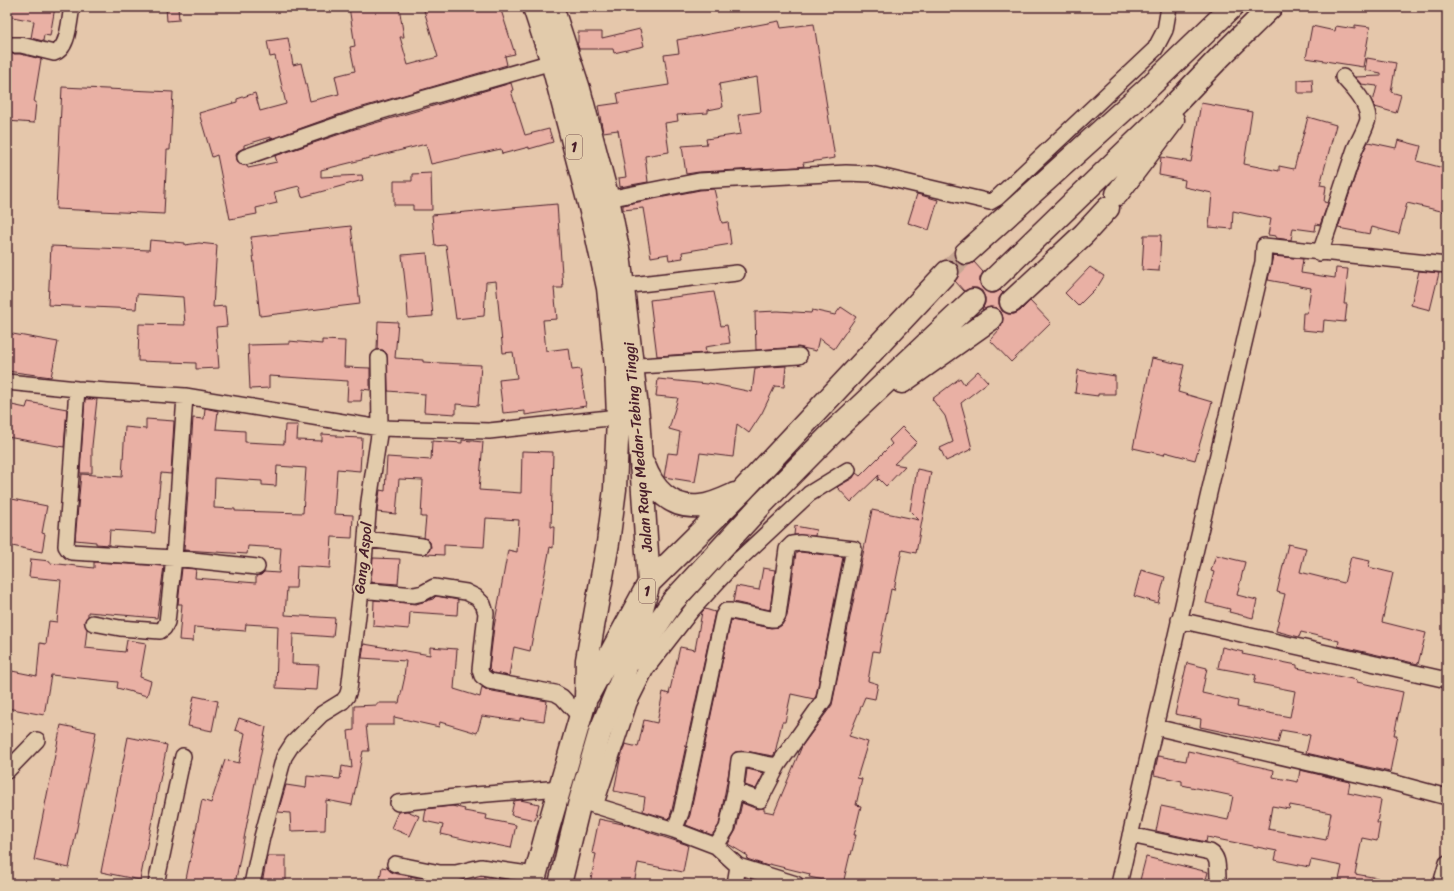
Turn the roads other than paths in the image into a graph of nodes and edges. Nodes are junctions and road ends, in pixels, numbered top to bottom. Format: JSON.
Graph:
{"nodes":[{"id":1,"x":72,"y":7,"type":"edge"},
{"id":2,"x":534,"y":7,"type":"edge"},
{"id":3,"x":552,"y":7,"type":"edge"},
{"id":4,"x":1170,"y":7,"type":"edge"},
{"id":5,"x":1232,"y":7,"type":"edge"},
{"id":6,"x":1271,"y":7,"type":"edge"},
{"id":7,"x":7,"y":45,"type":"edge"},
{"id":8,"x":1220,"y":56,"type":"junction"},
{"id":9,"x":552,"y":62,"type":"junction"},
{"id":10,"x":1343,"y":77,"type":"dead end"},
{"id":11,"x":245,"y":156,"type":"dead end"},
{"id":12,"x":608,"y":199,"type":"junction"},
{"id":13,"x":966,"y":253,"type":"tunnel mouth"},
{"id":14,"x":1320,"y":253,"type":"junction"},
{"id":15,"x":1447,"y":265,"type":"edge"},
{"id":16,"x":947,"y":272,"type":"tunnel mouth"},
{"id":17,"x":737,"y":273,"type":"dead end"},
{"id":18,"x":992,"y":281,"type":"dead end"},
{"id":19,"x":615,"y":287,"type":"junction"},
{"id":20,"x":973,"y":300,"type":"dead end"},
{"id":21,"x":1011,"y":302,"type":"dead end"},
{"id":22,"x":991,"y":319,"type":"dead end"},
{"id":23,"x":799,"y":356,"type":"dead end"},
{"id":24,"x":380,"y":358,"type":"dead end"},
{"id":25,"x":624,"y":366,"type":"junction"},
{"id":26,"x":7,"y":382,"type":"edge"},
{"id":27,"x":77,"y":389,"type":"junction"},
{"id":28,"x":185,"y":396,"type":"junction"},
{"id":29,"x":628,"y":416,"type":"junction"},
{"id":30,"x":380,"y":428,"type":"junction"},
{"id":31,"x":836,"y":429,"type":"junction"},
{"id":32,"x":641,"y":458,"type":"junction"},
{"id":33,"x":848,"y":470,"type":"dead end"},
{"id":34,"x":742,"y":491,"type":"junction"},
{"id":35,"x":366,"y":539,"type":"junction"},
{"id":36,"x":422,"y":546,"type":"dead end"},
{"id":37,"x":174,"y":558,"type":"junction"},
{"id":38,"x":257,"y":567,"type":"dead end"},
{"id":39,"x":649,"y":583,"type":"junction"},
{"id":40,"x":360,"y":590,"type":"junction"},
{"id":41,"x":1179,"y":620,"type":"junction"},
{"id":42,"x":93,"y":623,"type":"dead end"},
{"id":43,"x":624,"y":674,"type":"junction"},
{"id":44,"x":1447,"y":680,"type":"edge"},
{"id":45,"x":584,"y":708,"type":"junction"},
{"id":46,"x":1155,"y":727,"type":"junction"},
{"id":47,"x":37,"y":740,"type":"dead end"},
{"id":48,"x":183,"y":756,"type":"dead end"},
{"id":49,"x":778,"y":764,"type":"junction"},
{"id":50,"x":7,"y":770,"type":"edge"},
{"id":51,"x":560,"y":788,"type":"junction"},
{"id":52,"x":735,"y":792,"type":"junction"},
{"id":53,"x":1447,"y":797,"type":"edge"},
{"id":54,"x":398,"y":803,"type":"dead end"},
{"id":55,"x":587,"y":803,"type":"junction"},
{"id":56,"x":674,"y":830,"type":"junction"},
{"id":57,"x":1130,"y":835,"type":"junction"},
{"id":58,"x":716,"y":846,"type":"junction"},
{"id":59,"x":1447,"y":863,"type":"edge"},
{"id":60,"x":395,"y":864,"type":"dead end"},
{"id":61,"x":738,"y":866,"type":"junction"},
{"id":62,"x":534,"y":880,"type":"edge"},
{"id":63,"x":156,"y":884,"type":"edge"},
{"id":64,"x":252,"y":884,"type":"edge"},
{"id":65,"x":560,"y":884,"type":"edge"},
{"id":66,"x":735,"y":884,"type":"edge"},
{"id":67,"x":796,"y":884,"type":"edge"},
{"id":68,"x":1119,"y":884,"type":"edge"},
{"id":69,"x":1219,"y":884,"type":"edge"},
{"id":70,"x":1441,"y":884,"type":"edge"}],
"edges":[{"from":1,"to":7,"type":"street"},
{"from":2,"to":9,"type":"highway","name":"Jalan Raya Medan-Tebing Tinggi","number":"1"},
{"from":3,"to":12,"type":"highway","name":"Jalan Raya Medan-Tebing Tinggi","number":"1"},
{"from":4,"to":12,"type":"street"},
{"from":5,"to":13,"type":"highway"},
{"from":6,"to":8,"type":"highway"},
{"from":8,"to":18,"type":"highway"},
{"from":8,"to":21,"type":"highway"},
{"from":9,"to":11,"type":"street"},
{"from":9,"to":19,"type":"highway","name":"Jalan Raya Medan-Tebing Tinggi","number":"1"},
{"from":10,"to":14,"type":"street"},
{"from":12,"to":19,"type":"highway","name":"Jalan Raya Medan-Tebing Tinggi","number":"1"},
{"from":14,"to":15,"type":"street"},
{"from":14,"to":41,"type":"street"},
{"from":16,"to":34,"type":"highway"},
{"from":17,"to":19,"type":"street"},
{"from":19,"to":25,"type":"highway","name":"Jalan Raya Medan-Tebing Tinggi","number":"1"},
{"from":20,"to":31,"type":"highway"},
{"from":22,"to":31,"type":"highway"},
{"from":23,"to":25,"type":"street"},
{"from":24,"to":30,"type":"street","name":"Gang Aspol"},
{"from":25,"to":29,"type":"highway","name":"Jalan Raya Medan-Tebing Tinggi","number":"1"},
{"from":26,"to":27,"type":"street"},
{"from":27,"to":28,"type":"street"},
{"from":27,"to":37,"type":"street"},
{"from":28,"to":30,"type":"street"},
{"from":28,"to":37,"type":"street"},
{"from":29,"to":30,"type":"street"},
{"from":29,"to":32,"type":"highway","name":"Jalan Raya Medan-Tebing Tinggi","number":"1"},
{"from":29,"to":45,"type":"highway","name":"Jalan Raya Medan-Tebing Tinggi","number":"1"},
{"from":30,"to":35,"type":"street","name":"Gang Aspol"},
{"from":31,"to":43,"type":"highway"},
{"from":32,"to":34,"type":"highway"},
{"from":32,"to":39,"type":"highway","name":"Jalan Raya Medan-Tebing Tinggi","number":"1"},
{"from":33,"to":55,"type":"street"},
{"from":34,"to":39,"type":"highway"},
{"from":35,"to":36,"type":"street"},
{"from":35,"to":40,"type":"street","name":"Gang Aspol"},
{"from":37,"to":38,"type":"street"},
{"from":37,"to":42,"type":"street"},
{"from":39,"to":43,"type":"highway","name":"Jalan Raya Medan-Tebing Tinggi","number":"1"},
{"from":39,"to":45,"type":"highway"},
{"from":40,"to":45,"type":"street"},
{"from":40,"to":64,"type":"street","name":"Gang Aspol"},
{"from":41,"to":44,"type":"street"},
{"from":41,"to":46,"type":"street"},
{"from":43,"to":55,"type":"highway","name":"Jalan Raya Medan-Tebing Tinggi","number":"1"},
{"from":45,"to":51,"type":"highway","name":"Jalan Raya Medan-Tebing Tinggi","number":"1"},
{"from":46,"to":53,"type":"street"},
{"from":46,"to":57,"type":"street"},
{"from":47,"to":50,"type":"street"},
{"from":48,"to":63,"type":"street"},
{"from":49,"to":52,"type":"street"},
{"from":49,"to":52,"type":"street"},
{"from":49,"to":56,"type":"street"},
{"from":51,"to":54,"type":"street"},
{"from":51,"to":62,"type":"highway","name":"Jalan Raya Medan-Tebing Tinggi","number":"1"},
{"from":52,"to":58,"type":"street"},
{"from":55,"to":56,"type":"street"},
{"from":55,"to":65,"type":"highway","name":"Jalan Raya Medan-Tebing Tinggi","number":"1"},
{"from":56,"to":58,"type":"street"},
{"from":57,"to":68,"type":"street"},
{"from":57,"to":69,"type":"street"},
{"from":58,"to":61,"type":"street"},
{"from":59,"to":70,"type":"street"},
{"from":60,"to":62,"type":"street"},
{"from":61,"to":66,"type":"street"},
{"from":61,"to":67,"type":"street"}]}
